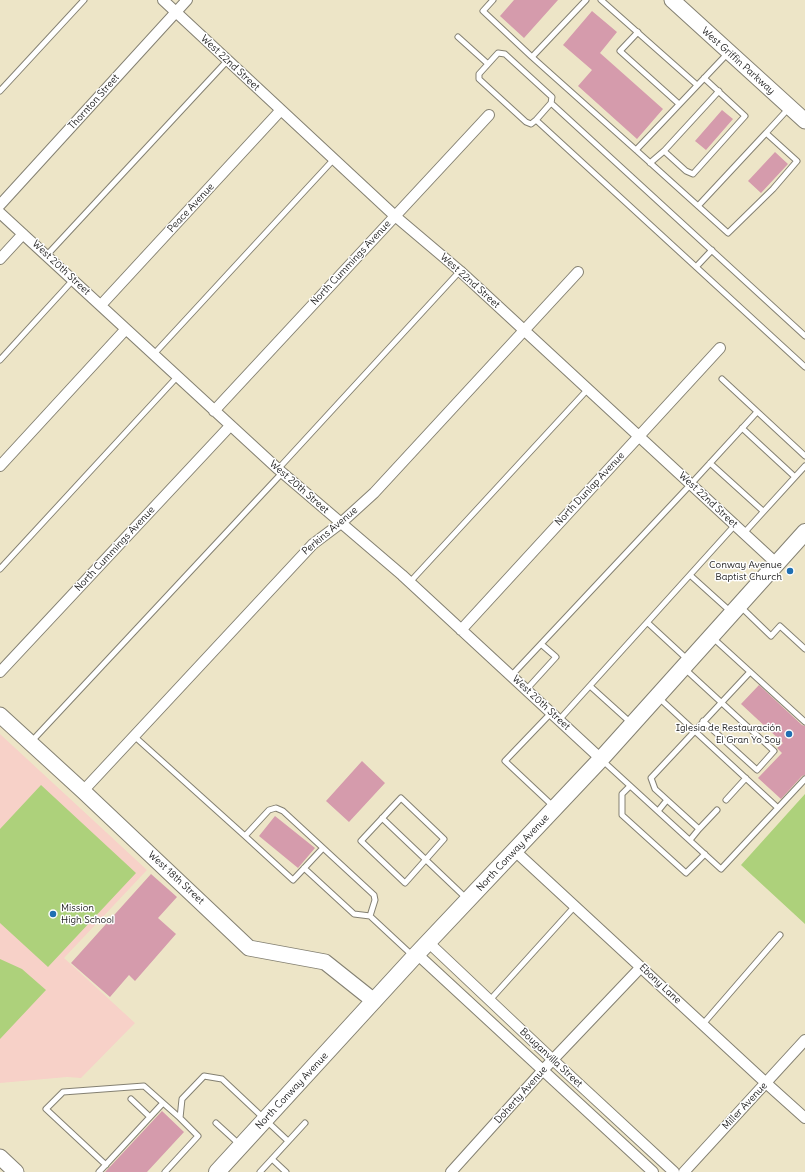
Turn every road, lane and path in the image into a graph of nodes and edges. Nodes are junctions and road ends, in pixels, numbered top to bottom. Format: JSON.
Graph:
{"nodes":[{"id":1,"x":84,"y":0,"type":"edge"},
{"id":2,"x":162,"y":0,"type":"edge"},
{"id":3,"x":188,"y":0,"type":"edge"},
{"id":4,"x":493,"y":0,"type":"edge"},
{"id":5,"x":586,"y":0,"type":"edge"},
{"id":6,"x":601,"y":0,"type":"edge"},
{"id":7,"x":672,"y":0,"type":"edge"},
{"id":8,"x":176,"y":12,"type":"junction"},
{"id":9,"x":638,"y":32,"type":"junction"},
{"id":10,"x":458,"y":37,"type":"dead end"},
{"id":11,"x":728,"y":52,"type":"junction"},
{"id":12,"x":532,"y":57,"type":"junction"},
{"id":13,"x":228,"y":61,"type":"junction"},
{"id":14,"x":488,"y":64,"type":"junction"},
{"id":15,"x":704,"y":78,"type":"junction"},
{"id":16,"x":697,"y":85,"type":"junction"},
{"id":17,"x":0,"y":91,"type":"edge"},
{"id":18,"x":719,"y":91,"type":"junction"},
{"id":19,"x":551,"y":103,"type":"junction"},
{"id":20,"x":679,"y":104,"type":"junction"},
{"id":21,"x":790,"y":107,"type":"junction"},
{"id":22,"x":282,"y":110,"type":"junction"},
{"id":23,"x":489,"y":115,"type":"dead end"},
{"id":24,"x":536,"y":120,"type":"junction"},
{"id":25,"x":805,"y":122,"type":"edge"},
{"id":26,"x":766,"y":133,"type":"junction"},
{"id":27,"x":636,"y":150,"type":"junction"},
{"id":28,"x":664,"y":150,"type":"junction"},
{"id":29,"x":334,"y":159,"type":"junction"},
{"id":30,"x":650,"y":163,"type":"junction"},
{"id":31,"x":0,"y":205,"type":"edge"},
{"id":32,"x":698,"y":206,"type":"junction"},
{"id":33,"x":0,"y":212,"type":"edge"},
{"id":34,"x":395,"y":216,"type":"junction"},
{"id":35,"x":23,"y":234,"type":"junction"},
{"id":36,"x":712,"y":250,"type":"junction"},
{"id":37,"x":47,"y":255,"type":"junction"},
{"id":38,"x":0,"y":259,"type":"edge"},
{"id":39,"x":696,"y":267,"type":"junction"},
{"id":40,"x":460,"y":271,"type":"junction"},
{"id":41,"x":578,"y":272,"type":"dead end"},
{"id":42,"x":73,"y":280,"type":"junction"},
{"id":43,"x":101,"y":306,"type":"junction"},
{"id":44,"x":126,"y":329,"type":"junction"},
{"id":45,"x":524,"y":331,"type":"junction"},
{"id":46,"x":805,"y":336,"type":"edge"},
{"id":47,"x":720,"y":348,"type":"dead end"},
{"id":48,"x":154,"y":354,"type":"junction"},
{"id":49,"x":0,"y":360,"type":"edge"},
{"id":50,"x":805,"y":367,"type":"edge"},
{"id":51,"x":177,"y":377,"type":"junction"},
{"id":52,"x":722,"y":379,"type":"dead end"},
{"id":53,"x":588,"y":389,"type":"junction"},
{"id":54,"x":214,"y":411,"type":"junction"},
{"id":55,"x":757,"y":412,"type":"junction"},
{"id":56,"x":230,"y":426,"type":"junction"},
{"id":57,"x":742,"y":428,"type":"junction"},
{"id":58,"x":639,"y":436,"type":"junction"},
{"id":59,"x":805,"y":456,"type":"edge"},
{"id":60,"x":710,"y":463,"type":"junction"},
{"id":61,"x":0,"y":466,"type":"edge"},
{"id":62,"x":805,"y":466,"type":"edge"},
{"id":63,"x":280,"y":471,"type":"junction"},
{"id":64,"x":795,"y":477,"type":"junction"},
{"id":65,"x":691,"y":484,"type":"junction"},
{"id":66,"x":763,"y":511,"type":"junction"},
{"id":67,"x":341,"y":523,"type":"junction"},
{"id":68,"x":735,"y":525,"type":"junction"},
{"id":69,"x":744,"y":533,"type":"junction"},
{"id":70,"x":804,"y":536,"type":"edge"},
{"id":71,"x":776,"y":563,"type":"junction"},
{"id":72,"x":0,"y":569,"type":"edge"},
{"id":73,"x":690,"y":575,"type":"junction"},
{"id":74,"x":410,"y":582,"type":"junction"},
{"id":75,"x":735,"y":609,"type":"junction"},
{"id":76,"x":648,"y":622,"type":"junction"},
{"id":77,"x":461,"y":630,"type":"junction"},
{"id":78,"x":711,"y":636,"type":"junction"},
{"id":79,"x":541,"y":644,"type":"junction"},
{"id":80,"x":805,"y":649,"type":"edge"},
{"id":81,"x":686,"y":664,"type":"junction"},
{"id":82,"x":0,"y":672,"type":"edge"},
{"id":83,"x":750,"y":672,"type":"junction"},
{"id":84,"x":511,"y":676,"type":"junction"},
{"id":85,"x":590,"y":686,"type":"junction"},
{"id":86,"x":526,"y":690,"type":"junction"},
{"id":87,"x":657,"y":696,"type":"junction"},
{"id":88,"x":721,"y":702,"type":"junction"},
{"id":89,"x":551,"y":713,"type":"junction"},
{"id":90,"x":0,"y":715,"type":"edge"},
{"id":91,"x":559,"y":720,"type":"junction"},
{"id":92,"x":704,"y":721,"type":"junction"},
{"id":93,"x":805,"y":722,"type":"edge"},
{"id":94,"x":632,"y":724,"type":"junction"},
{"id":95,"x":695,"y":731,"type":"junction"},
{"id":96,"x":134,"y":736,"type":"junction"},
{"id":97,"x":30,"y":743,"type":"junction"},
{"id":98,"x":601,"y":759,"type":"junction"},
{"id":99,"x":746,"y":778,"type":"junction"},
{"id":100,"x":805,"y":779,"type":"edge"},
{"id":101,"x":630,"y":786,"type":"junction"},
{"id":102,"x":83,"y":791,"type":"junction"},
{"id":103,"x":667,"y":800,"type":"junction"},
{"id":104,"x":726,"y":800,"type":"dead end"},
{"id":105,"x":555,"y":808,"type":"junction"},
{"id":106,"x":778,"y":808,"type":"junction"},
{"id":107,"x":717,"y":810,"type":"dead end"},
{"id":108,"x":658,"y":811,"type":"junction"},
{"id":109,"x":382,"y":818,"type":"junction"},
{"id":110,"x":699,"y":829,"type":"junction"},
{"id":111,"x":245,"y":836,"type":"junction"},
{"id":112,"x":690,"y":840,"type":"junction"},
{"id":113,"x":323,"y":848,"type":"junction"},
{"id":114,"x":515,"y":851,"type":"junction"},
{"id":115,"x":705,"y":854,"type":"junction"},
{"id":116,"x":426,"y":860,"type":"junction"},
{"id":117,"x":304,"y":868,"type":"junction"},
{"id":118,"x":469,"y":900,"type":"junction"},
{"id":119,"x":575,"y":906,"type":"junction"},
{"id":120,"x":370,"y":916,"type":"junction"},
{"id":121,"x":780,"y":935,"type":"dead end"},
{"id":122,"x":428,"y":942,"type":"junction"},
{"id":123,"x":416,"y":955,"type":"junction"},
{"id":124,"x":641,"y":967,"type":"junction"},
{"id":125,"x":490,"y":1000,"type":"junction"},
{"id":126,"x":374,"y":1001,"type":"junction"},
{"id":127,"x":479,"y":1011,"type":"junction"},
{"id":128,"x":703,"y":1024,"type":"junction"},
{"id":129,"x":805,"y":1040,"type":"edge"},
{"id":130,"x":553,"y":1060,"type":"junction"},
{"id":131,"x":544,"y":1070,"type":"junction"},
{"id":132,"x":766,"y":1083,"type":"junction"},
{"id":133,"x":131,"y":1099,"type":"dead end"},
{"id":134,"x":163,"y":1103,"type":"junction"},
{"id":135,"x":150,"y":1117,"type":"junction"},
{"id":136,"x":615,"y":1117,"type":"junction"},
{"id":137,"x":180,"y":1118,"type":"junction"},
{"id":138,"x":805,"y":1118,"type":"edge"},
{"id":139,"x":266,"y":1120,"type":"junction"},
{"id":140,"x":216,"y":1123,"type":"dead end"},
{"id":141,"x":305,"y":1123,"type":"dead end"},
{"id":142,"x":605,"y":1127,"type":"junction"},
{"id":143,"x":288,"y":1141,"type":"junction"},
{"id":144,"x":241,"y":1146,"type":"junction"},
{"id":145,"x":0,"y":1157,"type":"edge"},
{"id":146,"x":272,"y":1159,"type":"junction"},
{"id":147,"x":106,"y":1165,"type":"junction"},
{"id":148,"x":16,"y":1172,"type":"edge"},
{"id":149,"x":100,"y":1172,"type":"edge"},
{"id":150,"x":165,"y":1172,"type":"edge"},
{"id":151,"x":218,"y":1172,"type":"edge"},
{"id":152,"x":260,"y":1172,"type":"edge"},
{"id":153,"x":286,"y":1172,"type":"edge"},
{"id":154,"x":450,"y":1172,"type":"edge"},
{"id":155,"x":653,"y":1172,"type":"edge"},
{"id":156,"x":674,"y":1172,"type":"edge"},
{"id":157,"x":684,"y":1172,"type":"edge"}],
"edges":[{"from":1,"to":17,"type":"lane"},
{"from":2,"to":8,"type":"street","name":"West 22nd Street"},
{"from":3,"to":8,"type":"street","name":"Thornton Street"},
{"from":4,"to":12,"type":"lane"},
{"from":5,"to":12,"type":"lane"},
{"from":6,"to":9,"type":"lane"},
{"from":7,"to":11,"type":"street","name":"West Griffin Parkway"},
{"from":8,"to":13,"type":"street","name":"West 22nd Street"},
{"from":8,"to":31,"type":"street","name":"Thornton Street"},
{"from":9,"to":16,"type":"lane"},
{"from":9,"to":20,"type":"lane"},
{"from":10,"to":14,"type":"lane"},
{"from":11,"to":15,"type":"lane"},
{"from":11,"to":21,"type":"street","name":"West Griffin Parkway"},
{"from":12,"to":27,"type":"lane"},
{"from":13,"to":22,"type":"street","name":"West 22nd Street"},
{"from":13,"to":37,"type":"lane"},
{"from":14,"to":19,"type":"lane"},
{"from":14,"to":24,"type":"lane"},
{"from":15,"to":16,"type":"lane"},
{"from":15,"to":18,"type":"lane"},
{"from":16,"to":20,"type":"lane"},
{"from":18,"to":28,"type":"lane"},
{"from":18,"to":28,"type":"lane"},
{"from":19,"to":24,"type":"lane"},
{"from":19,"to":36,"type":"lane"},
{"from":20,"to":27,"type":"lane"},
{"from":21,"to":25,"type":"street","name":"West Griffin Parkway"},
{"from":21,"to":26,"type":"lane"},
{"from":22,"to":29,"type":"street","name":"West 22nd Street"},
{"from":22,"to":43,"type":"street","name":"Peace Avenue"},
{"from":23,"to":34,"type":"street","name":"North Cummings Avenue"},
{"from":24,"to":39,"type":"lane"},
{"from":26,"to":32,"type":"lane"},
{"from":26,"to":32,"type":"lane"},
{"from":27,"to":30,"type":"lane"},
{"from":28,"to":30,"type":"lane"},
{"from":29,"to":34,"type":"street","name":"West 22nd Street"},
{"from":29,"to":48,"type":"lane"},
{"from":30,"to":32,"type":"lane"},
{"from":33,"to":35,"type":"street","name":"West 20th Street"},
{"from":34,"to":40,"type":"street","name":"West 22nd Street"},
{"from":34,"to":54,"type":"street","name":"North Cummings Avenue"},
{"from":35,"to":37,"type":"street","name":"West 20th Street"},
{"from":35,"to":38,"type":"street"},
{"from":36,"to":39,"type":"lane"},
{"from":36,"to":46,"type":"lane"},
{"from":37,"to":42,"type":"street","name":"West 20th Street"},
{"from":39,"to":50,"type":"lane"},
{"from":40,"to":45,"type":"street","name":"West 22nd Street"},
{"from":40,"to":63,"type":"lane"},
{"from":41,"to":45,"type":"street","name":"Perkins Avenue"},
{"from":42,"to":43,"type":"street","name":"West 20th Street"},
{"from":42,"to":49,"type":"lane"},
{"from":43,"to":44,"type":"street","name":"West 20th Street"},
{"from":44,"to":48,"type":"street","name":"West 20th Street"},
{"from":44,"to":61,"type":"street"},
{"from":45,"to":53,"type":"street","name":"West 22nd Street"},
{"from":45,"to":67,"type":"street","name":"Perkins Avenue"},
{"from":47,"to":58,"type":"street","name":"North Dunlap Avenue"},
{"from":48,"to":51,"type":"street","name":"West 20th Street"},
{"from":51,"to":54,"type":"street","name":"West 20th Street"},
{"from":51,"to":72,"type":"lane"},
{"from":52,"to":55,"type":"lane"},
{"from":53,"to":58,"type":"street","name":"West 22nd Street"},
{"from":53,"to":74,"type":"lane"},
{"from":54,"to":56,"type":"street","name":"West 20th Street"},
{"from":55,"to":57,"type":"lane"},
{"from":55,"to":59,"type":"lane"},
{"from":56,"to":63,"type":"street","name":"West 20th Street"},
{"from":56,"to":82,"type":"street","name":"North Cummings Avenue"},
{"from":57,"to":60,"type":"lane"},
{"from":57,"to":64,"type":"lane"},
{"from":58,"to":65,"type":"street","name":"West 22nd Street"},
{"from":58,"to":77,"type":"street","name":"North Dunlap Avenue"},
{"from":60,"to":65,"type":"lane"},
{"from":60,"to":66,"type":"lane"},
{"from":62,"to":64,"type":"lane"},
{"from":63,"to":67,"type":"street","name":"West 20th Street"},
{"from":63,"to":97,"type":"lane"},
{"from":64,"to":66,"type":"lane"},
{"from":65,"to":68,"type":"street","name":"West 22nd Street"},
{"from":65,"to":79,"type":"lane"},
{"from":66,"to":69,"type":"lane"},
{"from":67,"to":74,"type":"street","name":"West 20th Street"},
{"from":67,"to":96,"type":"street","name":"Perkins Avenue"},
{"from":68,"to":69,"type":"street","name":"West 22nd Street"},
{"from":68,"to":73,"type":"lane"},
{"from":69,"to":71,"type":"street","name":"West 22nd Street"},
{"from":70,"to":71,"type":"main road","name":"North Conway Avenue"},
{"from":71,"to":75,"type":"main road","name":"North Conway Avenue"},
{"from":73,"to":75,"type":"lane"},
{"from":73,"to":76,"type":"lane"},
{"from":74,"to":77,"type":"street","name":"West 20th Street"},
{"from":75,"to":78,"type":"main road","name":"North Conway Avenue"},
{"from":75,"to":80,"type":"lane"},
{"from":76,"to":81,"type":"lane"},
{"from":76,"to":85,"type":"lane"},
{"from":77,"to":84,"type":"street","name":"West 20th Street"},
{"from":78,"to":81,"type":"main road","name":"North Conway Avenue"},
{"from":78,"to":83,"type":"lane"},
{"from":79,"to":84,"type":"lane"},
{"from":79,"to":86,"type":"lane"},
{"from":81,"to":87,"type":"main road","name":"North Conway Avenue"},
{"from":81,"to":88,"type":"lane"},
{"from":83,"to":88,"type":"lane"},
{"from":83,"to":93,"type":"lane"},
{"from":84,"to":86,"type":"street","name":"West 20th Street"},
{"from":85,"to":91,"type":"lane"},
{"from":85,"to":94,"type":"lane"},
{"from":86,"to":89,"type":"street","name":"West 20th Street"},
{"from":87,"to":94,"type":"main road","name":"North Conway Avenue"},
{"from":87,"to":95,"type":"lane"},
{"from":88,"to":92,"type":"lane"},
{"from":88,"to":92,"type":"lane"},
{"from":89,"to":91,"type":"street","name":"West 20th Street"},
{"from":89,"to":105,"type":"lane"},
{"from":90,"to":97,"type":"street","name":"West 18th Street"},
{"from":91,"to":98,"type":"street","name":"West 20th Street"},
{"from":92,"to":95,"type":"lane"},
{"from":94,"to":98,"type":"main road","name":"North Conway Avenue"},
{"from":95,"to":99,"type":"lane"},
{"from":95,"to":103,"type":"lane"},
{"from":96,"to":102,"type":"street","name":"Perkins Avenue"},
{"from":96,"to":111,"type":"lane"},
{"from":97,"to":102,"type":"street","name":"West 18th Street"},
{"from":98,"to":101,"type":"lane"},
{"from":98,"to":105,"type":"main road","name":"North Conway Avenue"},
{"from":99,"to":104,"type":"lane"},
{"from":99,"to":106,"type":"lane"},
{"from":100,"to":106,"type":"lane"},
{"from":101,"to":108,"type":"lane"},
{"from":101,"to":115,"type":"lane"},
{"from":102,"to":126,"type":"street","name":"West 18th Street"},
{"from":103,"to":108,"type":"lane"},
{"from":103,"to":110,"type":"lane"},
{"from":105,"to":114,"type":"main road","name":"North Conway Avenue"},
{"from":106,"to":115,"type":"lane"},
{"from":107,"to":110,"type":"lane"},
{"from":108,"to":112,"type":"lane"},
{"from":109,"to":116,"type":"lane"},
{"from":109,"to":116,"type":"lane"},
{"from":109,"to":116,"type":"lane"},
{"from":110,"to":112,"type":"lane"},
{"from":111,"to":113,"type":"lane"},
{"from":111,"to":117,"type":"lane"},
{"from":112,"to":115,"type":"lane"},
{"from":113,"to":117,"type":"lane"},
{"from":113,"to":120,"type":"lane"},
{"from":114,"to":118,"type":"main road","name":"North Conway Avenue"},
{"from":114,"to":119,"type":"street","name":"Ebony Lane"},
{"from":116,"to":118,"type":"lane"},
{"from":117,"to":120,"type":"lane"},
{"from":118,"to":122,"type":"main road","name":"North Conway Avenue"},
{"from":119,"to":124,"type":"street","name":"Ebony Lane"},
{"from":119,"to":125,"type":"lane"},
{"from":120,"to":123,"type":"lane"},
{"from":121,"to":128,"type":"lane"},
{"from":122,"to":123,"type":"main road","name":"North Conway Avenue"},
{"from":122,"to":125,"type":"street","name":"Bouganvilla Street"},
{"from":123,"to":126,"type":"main road","name":"North Conway Avenue"},
{"from":123,"to":127,"type":"street","name":"Bouganvilla Street"},
{"from":124,"to":128,"type":"street","name":"Ebony Lane"},
{"from":124,"to":130,"type":"street","name":"Doherty Avenue"},
{"from":125,"to":127,"type":"street"},
{"from":125,"to":130,"type":"street","name":"Bouganvilla Street"},
{"from":126,"to":139,"type":"main road","name":"North Conway Avenue"},
{"from":127,"to":131,"type":"street","name":"Bouganvilla Street"},
{"from":128,"to":132,"type":"street","name":"Ebony Lane"},
{"from":129,"to":132,"type":"street","name":"Miller Avenue"},
{"from":130,"to":131,"type":"street","name":"Doherty Avenue"},
{"from":130,"to":136,"type":"street","name":"Bouganvilla Street"},
{"from":131,"to":142,"type":"street","name":"Bouganvilla Street"},
{"from":131,"to":154,"type":"street","name":"Doherty Avenue"},
{"from":132,"to":138,"type":"street","name":"Ebony Lane"},
{"from":132,"to":157,"type":"street","name":"Miller Avenue"},
{"from":133,"to":135,"type":"lane"},
{"from":134,"to":135,"type":"lane"},
{"from":134,"to":137,"type":"lane"},
{"from":134,"to":147,"type":"lane"},
{"from":135,"to":147,"type":"lane"},
{"from":136,"to":142,"type":"street"},
{"from":136,"to":156,"type":"street","name":"Bouganvilla Street"},
{"from":137,"to":139,"type":"lane"},
{"from":137,"to":150,"type":"lane"},
{"from":139,"to":143,"type":"lane"},
{"from":139,"to":144,"type":"main road","name":"North Conway Avenue"},
{"from":140,"to":144,"type":"lane"},
{"from":141,"to":143,"type":"lane"},
{"from":142,"to":155,"type":"street","name":"Bouganvilla Street"},
{"from":143,"to":146,"type":"lane"},
{"from":144,"to":151,"type":"main road","name":"North Conway Avenue"},
{"from":145,"to":148,"type":"street"},
{"from":146,"to":152,"type":"lane"},
{"from":146,"to":153,"type":"lane"},
{"from":147,"to":149,"type":"lane"}]}
